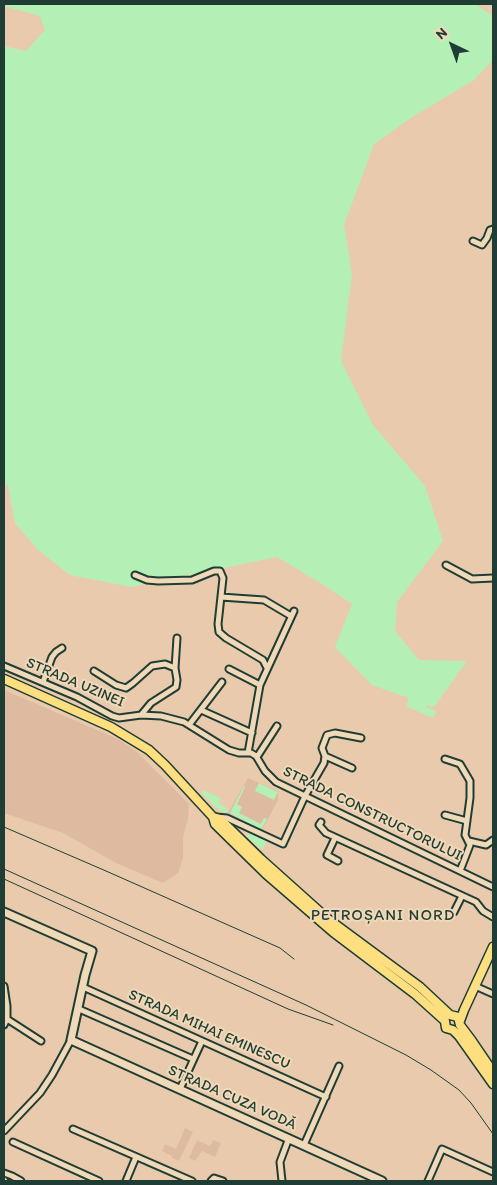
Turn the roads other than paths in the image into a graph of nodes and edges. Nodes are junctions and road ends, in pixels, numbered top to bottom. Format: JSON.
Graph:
{"nodes":[{"id":1,"x":493,"y":229,"type":"edge"},
{"id":2,"x":473,"y":241,"type":"dead end"},
{"id":3,"x":446,"y":565,"type":"dead end"},
{"id":4,"x":135,"y":575,"type":"dead end"},
{"id":5,"x":493,"y":578,"type":"edge"},
{"id":6,"x":221,"y":597,"type":"junction"},
{"id":7,"x":177,"y":638,"type":"dead end"},
{"id":8,"x":62,"y":648,"type":"dead end"},
{"id":9,"x":4,"y":666,"type":"edge"},
{"id":10,"x":174,"y":668,"type":"junction"},
{"id":11,"x":268,"y":668,"type":"junction"},
{"id":12,"x":229,"y":669,"type":"dead end"},
{"id":13,"x":94,"y":671,"type":"dead end"},
{"id":14,"x":4,"y":679,"type":"edge"},
{"id":15,"x":43,"y":682,"type":"junction"},
{"id":16,"x":222,"y":682,"type":"dead end"},
{"id":17,"x":260,"y":685,"type":"junction"},
{"id":18,"x":201,"y":710,"type":"junction"},
{"id":19,"x":138,"y":715,"type":"junction"},
{"id":20,"x":189,"y":725,"type":"junction"},
{"id":21,"x":277,"y":726,"type":"dead end"},
{"id":22,"x":252,"y":734,"type":"junction"},
{"id":23,"x":361,"y":738,"type":"dead end"},
{"id":24,"x":248,"y":753,"type":"junction"},
{"id":25,"x":325,"y":756,"type":"junction"},
{"id":26,"x":257,"y":758,"type":"junction"},
{"id":27,"x":445,"y":759,"type":"dead end"},
{"id":28,"x":352,"y":768,"type":"dead end"},
{"id":29,"x":305,"y":796,"type":"junction"},
{"id":30,"x":446,"y":815,"type":"dead end"},
{"id":31,"x":213,"y":817,"type":"junction"},
{"id":32,"x":321,"y":822,"type":"dead end"},
{"id":33,"x":468,"y":822,"type":"junction"},
{"id":34,"x":248,"y":828,"type":"junction"},
{"id":35,"x":335,"y":838,"type":"junction"},
{"id":36,"x":240,"y":840,"type":"junction"},
{"id":37,"x":493,"y":840,"type":"edge"},
{"id":38,"x":469,"y":842,"type":"junction"},
{"id":39,"x":338,"y":861,"type":"dead end"},
{"id":40,"x":460,"y":871,"type":"junction"},
{"id":41,"x":493,"y":887,"type":"edge"},
{"id":42,"x":462,"y":896,"type":"junction"},
{"id":43,"x":4,"y":912,"type":"edge"},
{"id":44,"x":454,"y":912,"type":"dead end"},
{"id":45,"x":493,"y":917,"type":"edge"},
{"id":46,"x":352,"y":942,"type":"junction"},
{"id":47,"x":493,"y":947,"type":"edge"},
{"id":48,"x":4,"y":986,"type":"edge"},
{"id":49,"x":475,"y":986,"type":"junction"},
{"id":50,"x":83,"y":987,"type":"junction"},
{"id":51,"x":493,"y":994,"type":"edge"},
{"id":52,"x":79,"y":1009,"type":"junction"},
{"id":53,"x":7,"y":1020,"type":"junction"},
{"id":54,"x":454,"y":1021,"type":"junction"},
{"id":55,"x":4,"y":1026,"type":"edge"},
{"id":56,"x":71,"y":1040,"type":"junction"},
{"id":57,"x":202,"y":1041,"type":"junction"},
{"id":58,"x":41,"y":1042,"type":"dead end"},
{"id":59,"x":193,"y":1059,"type":"junction"},
{"id":60,"x":339,"y":1066,"type":"dead end"},
{"id":61,"x":493,"y":1072,"type":"edge"},
{"id":62,"x":493,"y":1084,"type":"edge"},
{"id":63,"x":180,"y":1089,"type":"junction"},
{"id":64,"x":326,"y":1097,"type":"junction"},
{"id":65,"x":73,"y":1130,"type":"dead end"},
{"id":66,"x":4,"y":1131,"type":"edge"},
{"id":67,"x":289,"y":1138,"type":"junction"},
{"id":68,"x":14,"y":1142,"type":"dead end"},
{"id":69,"x":304,"y":1145,"type":"junction"},
{"id":70,"x":136,"y":1157,"type":"junction"},
{"id":71,"x":493,"y":1172,"type":"edge"},
{"id":72,"x":4,"y":1173,"type":"edge"},
{"id":73,"x":21,"y":1181,"type":"edge"},
{"id":74,"x":100,"y":1181,"type":"edge"},
{"id":75,"x":126,"y":1181,"type":"edge"},
{"id":76,"x":192,"y":1181,"type":"edge"},
{"id":77,"x":211,"y":1181,"type":"edge"},
{"id":78,"x":223,"y":1181,"type":"edge"},
{"id":79,"x":282,"y":1181,"type":"edge"},
{"id":80,"x":382,"y":1181,"type":"edge"},
{"id":81,"x":428,"y":1181,"type":"edge"}],
"edges":[{"from":1,"to":2,"type":"street"},
{"from":3,"to":5,"type":"street"},
{"from":4,"to":6,"type":"street"},
{"from":6,"to":11,"type":"street"},
{"from":6,"to":11,"type":"street"},
{"from":7,"to":10,"type":"street"},
{"from":8,"to":15,"type":"street"},
{"from":9,"to":15,"type":"street","name":"STRADA UZINEI"},
{"from":10,"to":13,"type":"street"},
{"from":10,"to":19,"type":"street"},
{"from":11,"to":17,"type":"street"},
{"from":12,"to":17,"type":"street"},
{"from":14,"to":31,"type":"main road"},
{"from":15,"to":19,"type":"street","name":"STRADA UZINEI"},
{"from":16,"to":18,"type":"street"},
{"from":17,"to":22,"type":"street"},
{"from":18,"to":20,"type":"street"},
{"from":18,"to":22,"type":"street"},
{"from":19,"to":20,"type":"street","name":"STRADA UZINEI"},
{"from":20,"to":24,"type":"street","name":"STRADA CONSTRUCTORULUI"},
{"from":21,"to":26,"type":"street"},
{"from":22,"to":24,"type":"street"},
{"from":23,"to":25,"type":"street"},
{"from":24,"to":26,"type":"street","name":"STRADA CONSTRUCTORULUI"},
{"from":25,"to":28,"type":"street"},
{"from":25,"to":29,"type":"street"},
{"from":26,"to":29,"type":"street","name":"STRADA CONSTRUCTORULUI"},
{"from":27,"to":33,"type":"street"},
{"from":29,"to":34,"type":"street"},
{"from":29,"to":40,"type":"street","name":"STRADA CONSTRUCTORULUI"},
{"from":30,"to":33,"type":"street"},
{"from":31,"to":34,"type":"street"},
{"from":31,"to":36,"type":"main road"},
{"from":31,"to":46,"type":"main road"},
{"from":32,"to":35,"type":"street"},
{"from":33,"to":38,"type":"street"},
{"from":34,"to":36,"type":"street"},
{"from":35,"to":39,"type":"street"},
{"from":35,"to":42,"type":"street"},
{"from":36,"to":46,"type":"main road"},
{"from":37,"to":38,"type":"street"},
{"from":38,"to":40,"type":"street"},
{"from":40,"to":41,"type":"street","name":"STRADA CONSTRUCTORULUI"},
{"from":42,"to":44,"type":"street"},
{"from":42,"to":45,"type":"street"},
{"from":43,"to":50,"type":"main road"},
{"from":46,"to":54,"type":"main road"},
{"from":47,"to":49,"type":"main road"},
{"from":48,"to":53,"type":"street"},
{"from":49,"to":51,"type":"street"},
{"from":49,"to":54,"type":"main road"},
{"from":50,"to":52,"type":"main road"},
{"from":50,"to":57,"type":"street","name":"STRADA MIHAI EMINESCU"},
{"from":52,"to":56,"type":"main road"},
{"from":52,"to":59,"type":"street"},
{"from":53,"to":55,"type":"street"},
{"from":53,"to":58,"type":"street"},
{"from":54,"to":61,"type":"main road"},
{"from":54,"to":62,"type":"main road"},
{"from":56,"to":63,"type":"main road","name":"STRADA CUZA VODĂ"},
{"from":56,"to":66,"type":"street"},
{"from":57,"to":59,"type":"street"},
{"from":57,"to":64,"type":"street","name":"STRADA MIHAI EMINESCU"},
{"from":59,"to":63,"type":"street"},
{"from":60,"to":64,"type":"street"},
{"from":63,"to":67,"type":"main road","name":"STRADA CUZA VODĂ"},
{"from":64,"to":69,"type":"street"},
{"from":65,"to":70,"type":"street"},
{"from":67,"to":69,"type":"main road","name":"STRADA CUZA VODĂ"},
{"from":67,"to":79,"type":"street"},
{"from":68,"to":74,"type":"street"},
{"from":69,"to":80,"type":"main road","name":"STRADA CUZA VODĂ"},
{"from":70,"to":75,"type":"street"},
{"from":70,"to":76,"type":"street"},
{"from":71,"to":81,"type":"street"},
{"from":72,"to":73,"type":"street"},
{"from":77,"to":78,"type":"street"}]}
